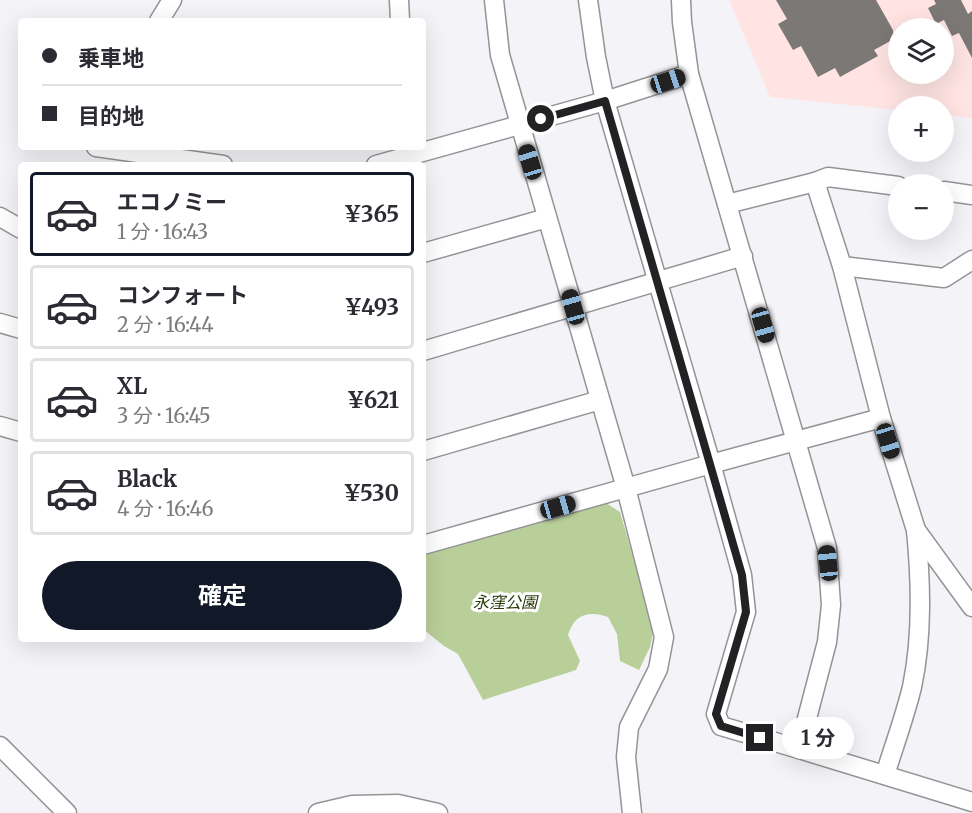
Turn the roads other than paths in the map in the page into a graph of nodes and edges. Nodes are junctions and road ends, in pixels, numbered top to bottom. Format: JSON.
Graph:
{"nodes":[{"id":1,"x":172,"y":0,"type":"edge"},
{"id":2,"x":399,"y":0,"type":"edge"},
{"id":3,"x":494,"y":0,"type":"edge"},
{"id":4,"x":588,"y":0,"type":"edge"},
{"id":5,"x":681,"y":0,"type":"edge"},
{"id":6,"x":161,"y":18,"type":"edge"},
{"id":7,"x":400,"y":18,"type":"edge"},
{"id":8,"x":689,"y":74,"type":"junction"},
{"id":9,"x":605,"y":101,"type":"junction"},
{"id":10,"x":519,"y":125,"type":"junction"},
{"id":11,"x":426,"y":142,"type":"edge"},
{"id":12,"x":117,"y":150,"type":"edge"},
{"id":13,"x":408,"y":150,"type":"edge"},
{"id":14,"x":203,"y":162,"type":"edge"},
{"id":15,"x":382,"y":162,"type":"edge"},
{"id":16,"x":815,"y":182,"type":"junction"},
{"id":17,"x":888,"y":185,"type":"edge"},
{"id":18,"x":954,"y":192,"type":"edge"},
{"id":19,"x":972,"y":195,"type":"edge"},
{"id":20,"x":728,"y":204,"type":"junction"},
{"id":21,"x":0,"y":217,"type":"edge"},
{"id":22,"x":547,"y":218,"type":"junction"},
{"id":23,"x":18,"y":227,"type":"edge"},
{"id":24,"x":426,"y":251,"type":"edge"},
{"id":25,"x":743,"y":256,"type":"junction"},
{"id":26,"x":972,"y":260,"type":"edge"},
{"id":27,"x":842,"y":266,"type":"junction"},
{"id":28,"x":658,"y":282,"type":"junction"},
{"id":29,"x":573,"y":307,"type":"junction"},
{"id":30,"x":0,"y":323,"type":"edge"},
{"id":31,"x":18,"y":328,"type":"edge"},
{"id":32,"x":426,"y":350,"type":"edge"},
{"id":33,"x":600,"y":400,"type":"junction"},
{"id":34,"x":881,"y":418,"type":"junction"},
{"id":35,"x":0,"y":426,"type":"edge"},
{"id":36,"x":18,"y":431,"type":"edge"},
{"id":37,"x":797,"y":440,"type":"junction"},
{"id":38,"x":426,"y":450,"type":"edge"},
{"id":39,"x":711,"y":464,"type":"junction"},
{"id":40,"x":626,"y":488,"type":"junction"},
{"id":41,"x":916,"y":530,"type":"junction"},
{"id":42,"x":426,"y":544,"type":"edge"},
{"id":43,"x":972,"y":608,"type":"edge"},
{"id":44,"x":0,"y":746,"type":"edge"},
{"id":45,"x":798,"y":749,"type":"junction"},
{"id":46,"x":885,"y":775,"type":"junction"},
{"id":47,"x":971,"y":799,"type":"edge"},
{"id":48,"x":356,"y":809,"type":"edge"},
{"id":49,"x":67,"y":813,"type":"edge"},
{"id":50,"x":318,"y":813,"type":"edge"},
{"id":51,"x":438,"y":813,"type":"edge"},
{"id":52,"x":632,"y":813,"type":"edge"}],
"edges":[{"from":1,"to":6,"type":"street"},
{"from":2,"to":7,"type":"street"},
{"from":3,"to":10,"type":"street"},
{"from":4,"to":9,"type":"street"},
{"from":5,"to":8,"type":"street"},
{"from":8,"to":9,"type":"street"},
{"from":8,"to":20,"type":"street"},
{"from":9,"to":10,"type":"street"},
{"from":9,"to":28,"type":"street"},
{"from":10,"to":11,"type":"street"},
{"from":10,"to":22,"type":"street"},
{"from":12,"to":14,"type":"street"},
{"from":13,"to":15,"type":"street"},
{"from":16,"to":17,"type":"street"},
{"from":16,"to":20,"type":"street"},
{"from":16,"to":27,"type":"street"},
{"from":18,"to":19,"type":"street"},
{"from":20,"to":25,"type":"street"},
{"from":21,"to":23,"type":"street"},
{"from":22,"to":24,"type":"street"},
{"from":22,"to":29,"type":"street"},
{"from":25,"to":28,"type":"street"},
{"from":25,"to":37,"type":"street"},
{"from":26,"to":27,"type":"street"},
{"from":27,"to":34,"type":"street"},
{"from":28,"to":29,"type":"street"},
{"from":28,"to":39,"type":"street"},
{"from":29,"to":32,"type":"street"},
{"from":29,"to":33,"type":"street"},
{"from":30,"to":31,"type":"street"},
{"from":33,"to":38,"type":"street"},
{"from":33,"to":40,"type":"street"},
{"from":34,"to":37,"type":"street"},
{"from":34,"to":41,"type":"street"},
{"from":35,"to":36,"type":"street"},
{"from":37,"to":39,"type":"street"},
{"from":37,"to":45,"type":"street"},
{"from":39,"to":40,"type":"street"},
{"from":39,"to":45,"type":"street"},
{"from":40,"to":42,"type":"street"},
{"from":40,"to":52,"type":"street"},
{"from":41,"to":43,"type":"street"},
{"from":41,"to":46,"type":"street"},
{"from":44,"to":49,"type":"street"},
{"from":45,"to":46,"type":"street"},
{"from":46,"to":47,"type":"street"},
{"from":48,"to":50,"type":"street"},
{"from":48,"to":51,"type":"street"}]}
